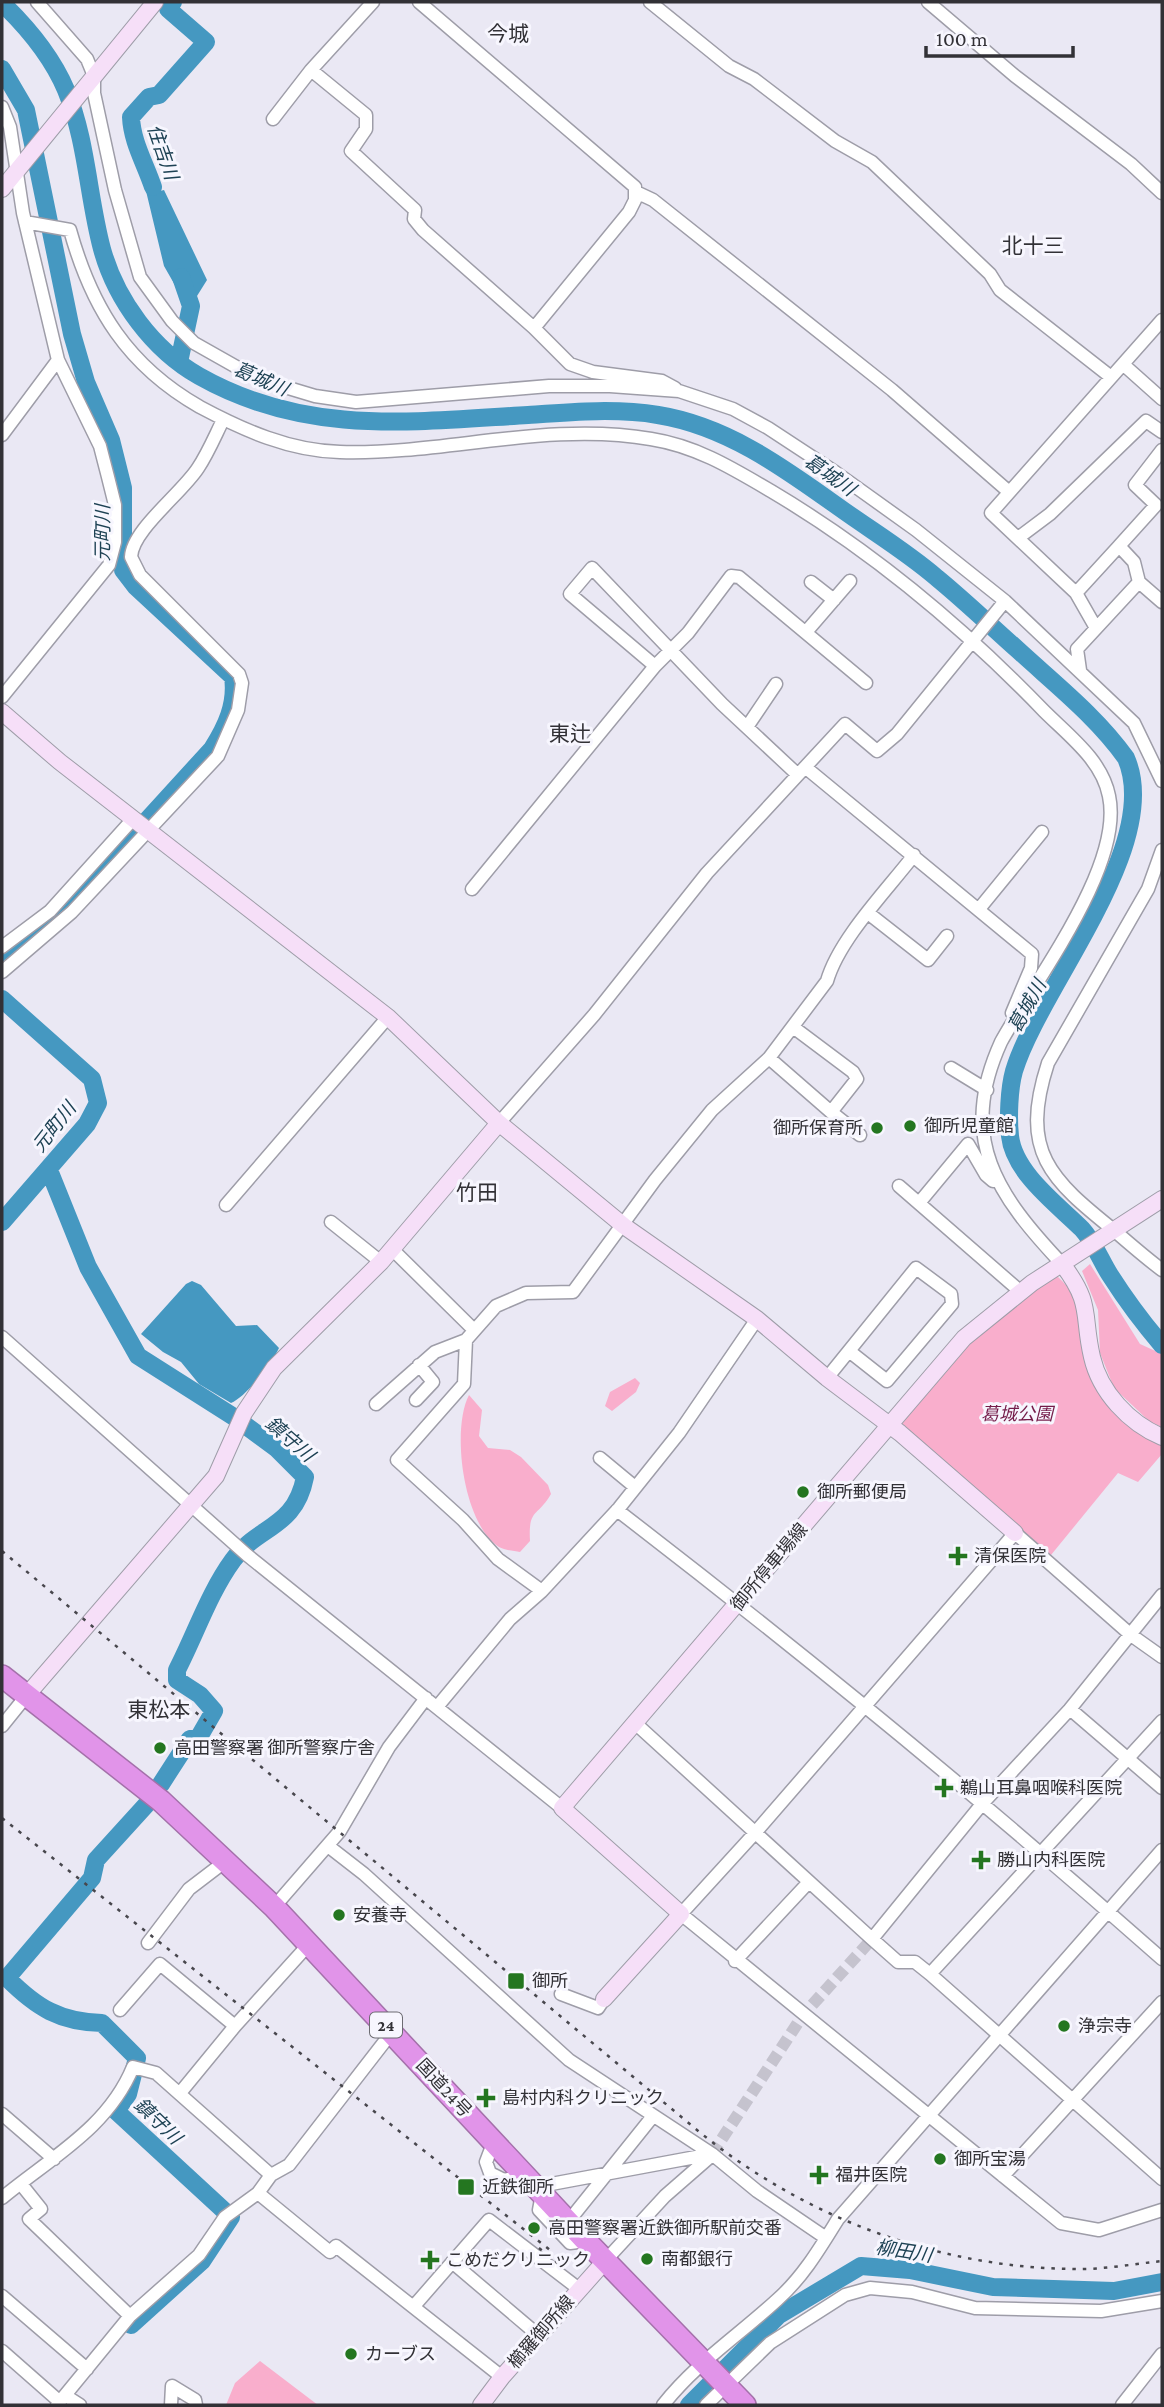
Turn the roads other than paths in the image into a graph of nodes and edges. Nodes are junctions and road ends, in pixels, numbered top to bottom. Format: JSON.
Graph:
{"nodes":[{"id":1,"x":37,"y":2,"type":"edge"},
{"id":2,"x":155,"y":2,"type":"edge"},
{"id":3,"x":373,"y":2,"type":"edge"},
{"id":4,"x":419,"y":2,"type":"edge"},
{"id":5,"x":650,"y":2,"type":"edge"},
{"id":6,"x":928,"y":2,"type":"edge"},
{"id":7,"x":311,"y":70,"type":"junction"},
{"id":8,"x":91,"y":81,"type":"junction"},
{"id":9,"x":2,"y":107,"type":"edge"},
{"id":10,"x":272,"y":120,"type":"dead end"},
{"id":11,"x":19,"y":169,"type":"junction"},
{"id":12,"x":2,"y":189,"type":"edge"},
{"id":13,"x":636,"y":192,"type":"junction"},
{"id":14,"x":1162,"y":193,"type":"edge"},
{"id":15,"x":31,"y":223,"type":"junction"},
{"id":16,"x":1162,"y":320,"type":"edge"},
{"id":17,"x":534,"y":328,"type":"junction"},
{"id":18,"x":58,"y":359,"type":"junction"},
{"id":19,"x":1125,"y":366,"type":"junction"},
{"id":20,"x":1111,"y":377,"type":"junction"},
{"id":21,"x":679,"y":391,"type":"junction"},
{"id":22,"x":1162,"y":399,"type":"edge"},
{"id":23,"x":223,"y":419,"type":"junction"},
{"id":24,"x":1162,"y":432,"type":"edge"},
{"id":25,"x":2,"y":435,"type":"edge"},
{"id":26,"x":1162,"y":450,"type":"edge"},
{"id":27,"x":1008,"y":491,"type":"junction"},
{"id":28,"x":1018,"y":538,"type":"junction"},
{"id":29,"x":125,"y":541,"type":"junction"},
{"id":30,"x":1119,"y":546,"type":"junction"},
{"id":31,"x":850,"y":581,"type":"dead end"},
{"id":32,"x":811,"y":582,"type":"dead end"},
{"id":33,"x":1139,"y":582,"type":"junction"},
{"id":34,"x":1076,"y":593,"type":"junction"},
{"id":35,"x":834,"y":600,"type":"junction"},
{"id":36,"x":1162,"y":602,"type":"edge"},
{"id":37,"x":1004,"y":603,"type":"junction"},
{"id":38,"x":1096,"y":628,"type":"junction"},
{"id":39,"x":806,"y":632,"type":"junction"},
{"id":40,"x":974,"y":639,"type":"junction"},
{"id":41,"x":1051,"y":644,"type":"junction"},
{"id":42,"x":670,"y":649,"type":"junction"},
{"id":43,"x":1077,"y":649,"type":"junction"},
{"id":44,"x":655,"y":666,"type":"junction"},
{"id":45,"x":1080,"y":670,"type":"junction"},
{"id":46,"x":866,"y":683,"type":"dead end"},
{"id":47,"x":776,"y":684,"type":"dead end"},
{"id":48,"x":2,"y":698,"type":"edge"},
{"id":49,"x":2,"y":712,"type":"edge"},
{"id":50,"x":747,"y":727,"type":"junction"},
{"id":51,"x":802,"y":771,"type":"junction"},
{"id":52,"x":1162,"y":781,"type":"edge"},
{"id":53,"x":133,"y":819,"type":"junction"},
{"id":54,"x":147,"y":830,"type":"junction"},
{"id":55,"x":1042,"y":832,"type":"dead end"},
{"id":56,"x":1162,"y":849,"type":"edge"},
{"id":57,"x":914,"y":855,"type":"junction"},
{"id":58,"x":472,"y":889,"type":"dead end"},
{"id":59,"x":979,"y":909,"type":"junction"},
{"id":60,"x":868,"y":913,"type":"junction"},
{"id":61,"x":947,"y":936,"type":"dead end"},
{"id":62,"x":2,"y":947,"type":"edge"},
{"id":63,"x":3,"y":972,"type":"edge"},
{"id":64,"x":388,"y":1017,"type":"junction"},
{"id":65,"x":793,"y":1027,"type":"junction"},
{"id":66,"x":1009,"y":1027,"type":"junction"},
{"id":67,"x":769,"y":1058,"type":"junction"},
{"id":68,"x":951,"y":1068,"type":"dead end"},
{"id":69,"x":986,"y":1090,"type":"junction"},
{"id":70,"x":831,"y":1112,"type":"junction"},
{"id":71,"x":499,"y":1123,"type":"junction"},
{"id":72,"x":860,"y":1135,"type":"dead end"},
{"id":73,"x":996,"y":1182,"type":"junction"},
{"id":74,"x":898,"y":1186,"type":"dead end"},
{"id":75,"x":1162,"y":1199,"type":"edge"},
{"id":76,"x":919,"y":1203,"type":"junction"},
{"id":77,"x":226,"y":1205,"type":"dead end"},
{"id":78,"x":331,"y":1222,"type":"dead end"},
{"id":79,"x":624,"y":1226,"type":"junction"},
{"id":80,"x":1111,"y":1234,"type":"junction"},
{"id":81,"x":392,"y":1249,"type":"junction"},
{"id":82,"x":382,"y":1262,"type":"junction"},
{"id":83,"x":1068,"y":1262,"type":"junction"},
{"id":84,"x":1162,"y":1270,"type":"edge"},
{"id":85,"x":1020,"y":1292,"type":"junction"},
{"id":86,"x":757,"y":1319,"type":"junction"},
{"id":87,"x":470,"y":1334,"type":"junction"},
{"id":88,"x":2,"y":1337,"type":"edge"},
{"id":89,"x":849,"y":1351,"type":"junction"},
{"id":90,"x":419,"y":1364,"type":"junction"},
{"id":91,"x":827,"y":1378,"type":"junction"},
{"id":92,"x":416,"y":1400,"type":"dead end"},
{"id":93,"x":376,"y":1404,"type":"dead end"},
{"id":94,"x":890,"y":1427,"type":"junction"},
{"id":95,"x":1162,"y":1437,"type":"edge"},
{"id":96,"x":600,"y":1458,"type":"dead end"},
{"id":97,"x":635,"y":1487,"type":"junction"},
{"id":98,"x":193,"y":1505,"type":"junction"},
{"id":99,"x":617,"y":1510,"type":"junction"},
{"id":100,"x":1015,"y":1533,"type":"junction"},
{"id":101,"x":542,"y":1591,"type":"junction"},
{"id":102,"x":1162,"y":1595,"type":"edge"},
{"id":103,"x":738,"y":1604,"type":"junction"},
{"id":104,"x":1131,"y":1635,"type":"junction"},
{"id":105,"x":1161,"y":1654,"type":"edge"},
{"id":106,"x":2,"y":1676,"type":"edge"},
{"id":107,"x":27,"y":1695,"type":"junction"},
{"id":108,"x":426,"y":1698,"type":"junction"},
{"id":109,"x":863,"y":1706,"type":"junction"},
{"id":110,"x":437,"y":1707,"type":"junction"},
{"id":111,"x":1070,"y":1709,"type":"junction"},
{"id":112,"x":1162,"y":1721,"type":"edge"},
{"id":113,"x":635,"y":1723,"type":"junction"},
{"id":114,"x":2,"y":1726,"type":"edge"},
{"id":115,"x":1128,"y":1758,"type":"junction"},
{"id":116,"x":1162,"y":1788,"type":"edge"},
{"id":117,"x":982,"y":1804,"type":"junction"},
{"id":118,"x":562,"y":1808,"type":"junction"},
{"id":119,"x":754,"y":1835,"type":"junction"},
{"id":120,"x":327,"y":1846,"type":"junction"},
{"id":121,"x":1162,"y":1850,"type":"edge"},
{"id":122,"x":1040,"y":1854,"type":"junction"},
{"id":123,"x":226,"y":1860,"type":"junction"},
{"id":124,"x":808,"y":1883,"type":"junction"},
{"id":125,"x":274,"y":1907,"type":"junction"},
{"id":126,"x":1110,"y":1913,"type":"junction"},
{"id":127,"x":681,"y":1914,"type":"junction"},
{"id":128,"x":872,"y":1939,"type":"junction"},
{"id":129,"x":148,"y":1943,"type":"dead end"},
{"id":130,"x":310,"y":1944,"type":"junction"},
{"id":131,"x":1162,"y":1959,"type":"edge"},
{"id":132,"x":735,"y":1961,"type":"junction"},
{"id":133,"x":930,"y":1975,"type":"junction"},
{"id":134,"x":561,"y":1994,"type":"dead end"},
{"id":135,"x":604,"y":1999,"type":"joint"},
{"id":136,"x":1162,"y":2002,"type":"edge"},
{"id":137,"x":120,"y":2010,"type":"dead end"},
{"id":138,"x":235,"y":2026,"type":"junction"},
{"id":139,"x":392,"y":2032,"type":"junction"},
{"id":140,"x":999,"y":2035,"type":"junction"},
{"id":141,"x":180,"y":2093,"type":"junction"},
{"id":142,"x":1072,"y":2100,"type":"junction"},
{"id":143,"x":2,"y":2114,"type":"edge"},
{"id":144,"x":653,"y":2116,"type":"junction"},
{"id":145,"x":929,"y":2117,"type":"junction"},
{"id":146,"x":712,"y":2154,"type":"junction"},
{"id":147,"x":54,"y":2159,"type":"junction"},
{"id":148,"x":608,"y":2173,"type":"junction"},
{"id":149,"x":1160,"y":2174,"type":"edge"},
{"id":150,"x":271,"y":2175,"type":"junction"},
{"id":151,"x":1003,"y":2176,"type":"junction"},
{"id":152,"x":534,"y":2185,"type":"junction"},
{"id":153,"x":9,"y":2189,"type":"edge"},
{"id":154,"x":258,"y":2193,"type":"junction"},
{"id":155,"x":1162,"y":2210,"type":"edge"},
{"id":156,"x":568,"y":2222,"type":"junction"},
{"id":157,"x":826,"y":2238,"type":"junction"},
{"id":158,"x":586,"y":2241,"type":"junction"},
{"id":159,"x":606,"y":2261,"type":"junction"},
{"id":160,"x":453,"y":2262,"type":"junction"},
{"id":161,"x":579,"y":2289,"type":"junction"},
{"id":162,"x":2,"y":2296,"type":"edge"},
{"id":163,"x":1162,"y":2301,"type":"edge"},
{"id":164,"x":414,"y":2306,"type":"junction"},
{"id":165,"x":130,"y":2316,"type":"junction"},
{"id":166,"x":538,"y":2335,"type":"junction"},
{"id":167,"x":2,"y":2351,"type":"edge"},
{"id":168,"x":1162,"y":2354,"type":"edge"},
{"id":169,"x":88,"y":2369,"type":"junction"},
{"id":170,"x":716,"y":2375,"type":"junction"},
{"id":171,"x":502,"y":2377,"type":"junction"},
{"id":172,"x":61,"y":2401,"type":"edge"},
{"id":173,"x":80,"y":2405,"type":"edge"},
{"id":174,"x":171,"y":2405,"type":"edge"},
{"id":175,"x":196,"y":2405,"type":"edge"},
{"id":176,"x":481,"y":2405,"type":"edge"},
{"id":177,"x":663,"y":2405,"type":"edge"},
{"id":178,"x":706,"y":2405,"type":"edge"},
{"id":179,"x":745,"y":2405,"type":"edge"},
{"id":180,"x":1122,"y":2405,"type":"edge"}],
"edges":[{"from":1,"to":8,"type":"street"},
{"from":2,"to":8,"type":"street"},
{"from":3,"to":7,"type":"street"},
{"from":4,"to":13,"type":"street"},
{"from":5,"to":20,"type":"street"},
{"from":6,"to":14,"type":"street"},
{"from":7,"to":10,"type":"street"},
{"from":7,"to":17,"type":"street"},
{"from":8,"to":11,"type":"street"},
{"from":8,"to":21,"type":"street"},
{"from":9,"to":11,"type":"street"},
{"from":11,"to":12,"type":"street"},
{"from":11,"to":15,"type":"street"},
{"from":13,"to":17,"type":"street"},
{"from":13,"to":27,"type":"street"},
{"from":15,"to":18,"type":"street"},
{"from":15,"to":23,"type":"street"},
{"from":16,"to":19,"type":"street"},
{"from":17,"to":21,"type":"street"},
{"from":18,"to":25,"type":"street"},
{"from":18,"to":29,"type":"street"},
{"from":19,"to":20,"type":"street"},
{"from":19,"to":22,"type":"street"},
{"from":20,"to":27,"type":"street"},
{"from":21,"to":37,"type":"street"},
{"from":23,"to":29,"type":"street"},
{"from":23,"to":40,"type":"street"},
{"from":24,"to":28,"type":"street"},
{"from":26,"to":30,"type":"street"},
{"from":27,"to":28,"type":"street"},
{"from":28,"to":34,"type":"street"},
{"from":29,"to":48,"type":"street"},
{"from":29,"to":54,"type":"street"},
{"from":30,"to":33,"type":"street"},
{"from":30,"to":34,"type":"street"},
{"from":31,"to":35,"type":"street"},
{"from":32,"to":35,"type":"street"},
{"from":33,"to":36,"type":"street"},
{"from":33,"to":38,"type":"street"},
{"from":34,"to":38,"type":"street"},
{"from":35,"to":39,"type":"street"},
{"from":37,"to":40,"type":"street"},
{"from":37,"to":41,"type":"street"},
{"from":38,"to":43,"type":"street"},
{"from":39,"to":42,"type":"street"},
{"from":39,"to":46,"type":"street"},
{"from":40,"to":51,"type":"street"},
{"from":40,"to":66,"type":"street"},
{"from":41,"to":43,"type":"street"},
{"from":41,"to":45,"type":"street"},
{"from":42,"to":44,"type":"street"},
{"from":42,"to":44,"type":"street"},
{"from":42,"to":50,"type":"street"},
{"from":43,"to":45,"type":"street"},
{"from":44,"to":58,"type":"street"},
{"from":45,"to":52,"type":"street"},
{"from":47,"to":50,"type":"street"},
{"from":49,"to":53,"type":"street"},
{"from":50,"to":51,"type":"street"},
{"from":51,"to":57,"type":"street"},
{"from":51,"to":71,"type":"street"},
{"from":53,"to":54,"type":"street"},
{"from":53,"to":62,"type":"street"},
{"from":54,"to":63,"type":"street"},
{"from":54,"to":64,"type":"street"},
{"from":55,"to":59,"type":"street"},
{"from":56,"to":80,"type":"street"},
{"from":57,"to":59,"type":"street"},
{"from":57,"to":60,"type":"street"},
{"from":59,"to":66,"type":"street"},
{"from":60,"to":61,"type":"street"},
{"from":60,"to":65,"type":"street"},
{"from":64,"to":71,"type":"street"},
{"from":64,"to":77,"type":"street"},
{"from":65,"to":67,"type":"street"},
{"from":65,"to":70,"type":"street"},
{"from":66,"to":69,"type":"street"},
{"from":67,"to":70,"type":"street"},
{"from":67,"to":79,"type":"street"},
{"from":68,"to":69,"type":"street"},
{"from":69,"to":73,"type":"street"},
{"from":70,"to":72,"type":"street"},
{"from":71,"to":79,"type":"street"},
{"from":71,"to":81,"type":"street"},
{"from":73,"to":76,"type":"street"},
{"from":73,"to":83,"type":"street"},
{"from":74,"to":76,"type":"street"},
{"from":75,"to":80,"type":"street","name":"御所停車場線"},
{"from":76,"to":85,"type":"street"},
{"from":78,"to":82,"type":"street"},
{"from":79,"to":86,"type":"street"},
{"from":79,"to":87,"type":"street"},
{"from":80,"to":83,"type":"street","name":"御所停車場線"},
{"from":80,"to":84,"type":"street"},
{"from":81,"to":82,"type":"street"},
{"from":81,"to":87,"type":"street"},
{"from":82,"to":98,"type":"street"},
{"from":83,"to":85,"type":"street","name":"御所停車場線"},
{"from":83,"to":95,"type":"street"},
{"from":85,"to":94,"type":"street","name":"御所停車場線"},
{"from":86,"to":91,"type":"street"},
{"from":86,"to":97,"type":"street"},
{"from":87,"to":90,"type":"street"},
{"from":87,"to":101,"type":"street"},
{"from":88,"to":98,"type":"street"},
{"from":89,"to":89,"type":"street"},
{"from":89,"to":91,"type":"street"},
{"from":90,"to":92,"type":"street"},
{"from":90,"to":93,"type":"street"},
{"from":91,"to":94,"type":"street"},
{"from":94,"to":100,"type":"street"},
{"from":94,"to":103,"type":"street","name":"御所停車場線"},
{"from":96,"to":97,"type":"street"},
{"from":97,"to":99,"type":"street"},
{"from":98,"to":107,"type":"street"},
{"from":98,"to":108,"type":"street"},
{"from":99,"to":101,"type":"street"},
{"from":99,"to":103,"type":"street"},
{"from":100,"to":104,"type":"street"},
{"from":100,"to":109,"type":"street"},
{"from":101,"to":110,"type":"street"},
{"from":102,"to":104,"type":"street"},
{"from":103,"to":109,"type":"street"},
{"from":103,"to":113,"type":"street","name":"御所停車場線"},
{"from":104,"to":105,"type":"street"},
{"from":104,"to":111,"type":"street"},
{"from":106,"to":107,"type":"highway","name":"国道24号","number":"24"},
{"from":107,"to":114,"type":"street"},
{"from":107,"to":123,"type":"highway","name":"国道24号","number":"24"},
{"from":108,"to":110,"type":"street"},
{"from":108,"to":120,"type":"street"},
{"from":109,"to":117,"type":"street"},
{"from":109,"to":119,"type":"street"},
{"from":110,"to":118,"type":"street"},
{"from":111,"to":115,"type":"street"},
{"from":111,"to":117,"type":"street"},
{"from":112,"to":115,"type":"street"},
{"from":113,"to":118,"type":"street","name":"御所停車場線"},
{"from":113,"to":119,"type":"street"},
{"from":115,"to":116,"type":"street"},
{"from":115,"to":122,"type":"street"},
{"from":117,"to":122,"type":"street"},
{"from":117,"to":128,"type":"street"},
{"from":118,"to":127,"type":"street"},
{"from":119,"to":124,"type":"street"},
{"from":119,"to":127,"type":"street"},
{"from":120,"to":125,"type":"street"},
{"from":120,"to":144,"type":"street"},
{"from":121,"to":126,"type":"street"},
{"from":122,"to":126,"type":"street"},
{"from":122,"to":133,"type":"street"},
{"from":123,"to":125,"type":"highway","name":"国道24号","number":"24"},
{"from":123,"to":129,"type":"street"},
{"from":124,"to":128,"type":"street"},
{"from":124,"to":132,"type":"street"},
{"from":125,"to":130,"type":"highway","name":"国道24号","number":"24"},
{"from":126,"to":131,"type":"street"},
{"from":126,"to":140,"type":"street"},
{"from":127,"to":132,"type":"street"},
{"from":127,"to":135,"type":"street"},
{"from":128,"to":133,"type":"street"},
{"from":130,"to":138,"type":"street"},
{"from":130,"to":139,"type":"highway","name":"国道24号","number":"24"},
{"from":132,"to":145,"type":"street"},
{"from":133,"to":140,"type":"street"},
{"from":134,"to":135,"type":"street"},
{"from":136,"to":142,"type":"street"},
{"from":137,"to":138,"type":"street"},
{"from":138,"to":141,"type":"street"},
{"from":139,"to":150,"type":"street"},
{"from":139,"to":152,"type":"highway","name":"国道24号","number":"24"},
{"from":140,"to":142,"type":"street"},
{"from":140,"to":145,"type":"street"},
{"from":141,"to":147,"type":"street"},
{"from":141,"to":150,"type":"street"},
{"from":142,"to":149,"type":"street"},
{"from":142,"to":151,"type":"street"},
{"from":143,"to":147,"type":"street"},
{"from":144,"to":146,"type":"street"},
{"from":144,"to":148,"type":"street"},
{"from":145,"to":151,"type":"street"},
{"from":145,"to":157,"type":"street"},
{"from":146,"to":148,"type":"street"},
{"from":146,"to":157,"type":"street"},
{"from":146,"to":159,"type":"street"},
{"from":147,"to":153,"type":"street"},
{"from":148,"to":152,"type":"street"},
{"from":148,"to":156,"type":"street"},
{"from":150,"to":154,"type":"street"},
{"from":151,"to":155,"type":"street"},
{"from":152,"to":156,"type":"highway","name":"国道24号","number":"24"},
{"from":152,"to":158,"type":"street"},
{"from":153,"to":165,"type":"street"},
{"from":154,"to":164,"type":"street"},
{"from":154,"to":165,"type":"street"},
{"from":156,"to":158,"type":"highway","name":"国道24号","number":"24"},
{"from":157,"to":170,"type":"street"},
{"from":158,"to":159,"type":"highway","name":"国道24号","number":"24"},
{"from":159,"to":161,"type":"street","name":"櫛羅御所線"},
{"from":159,"to":170,"type":"highway","name":"国道24号","number":"24"},
{"from":160,"to":161,"type":"street"},
{"from":160,"to":164,"type":"street"},
{"from":160,"to":166,"type":"street"},
{"from":161,"to":166,"type":"street","name":"櫛羅御所線"},
{"from":162,"to":169,"type":"street"},
{"from":163,"to":170,"type":"street"},
{"from":164,"to":171,"type":"street"},
{"from":165,"to":169,"type":"street"},
{"from":166,"to":171,"type":"street","name":"櫛羅御所線"},
{"from":167,"to":172,"type":"street"},
{"from":168,"to":180,"type":"street"},
{"from":169,"to":172,"type":"street"},
{"from":170,"to":177,"type":"street"},
{"from":170,"to":178,"type":"street"},
{"from":170,"to":179,"type":"highway","name":"国道24号","number":"24"},
{"from":171,"to":176,"type":"street","name":"櫛羅御所線"},
{"from":172,"to":173,"type":"street"},
{"from":174,"to":175,"type":"street"}]}
